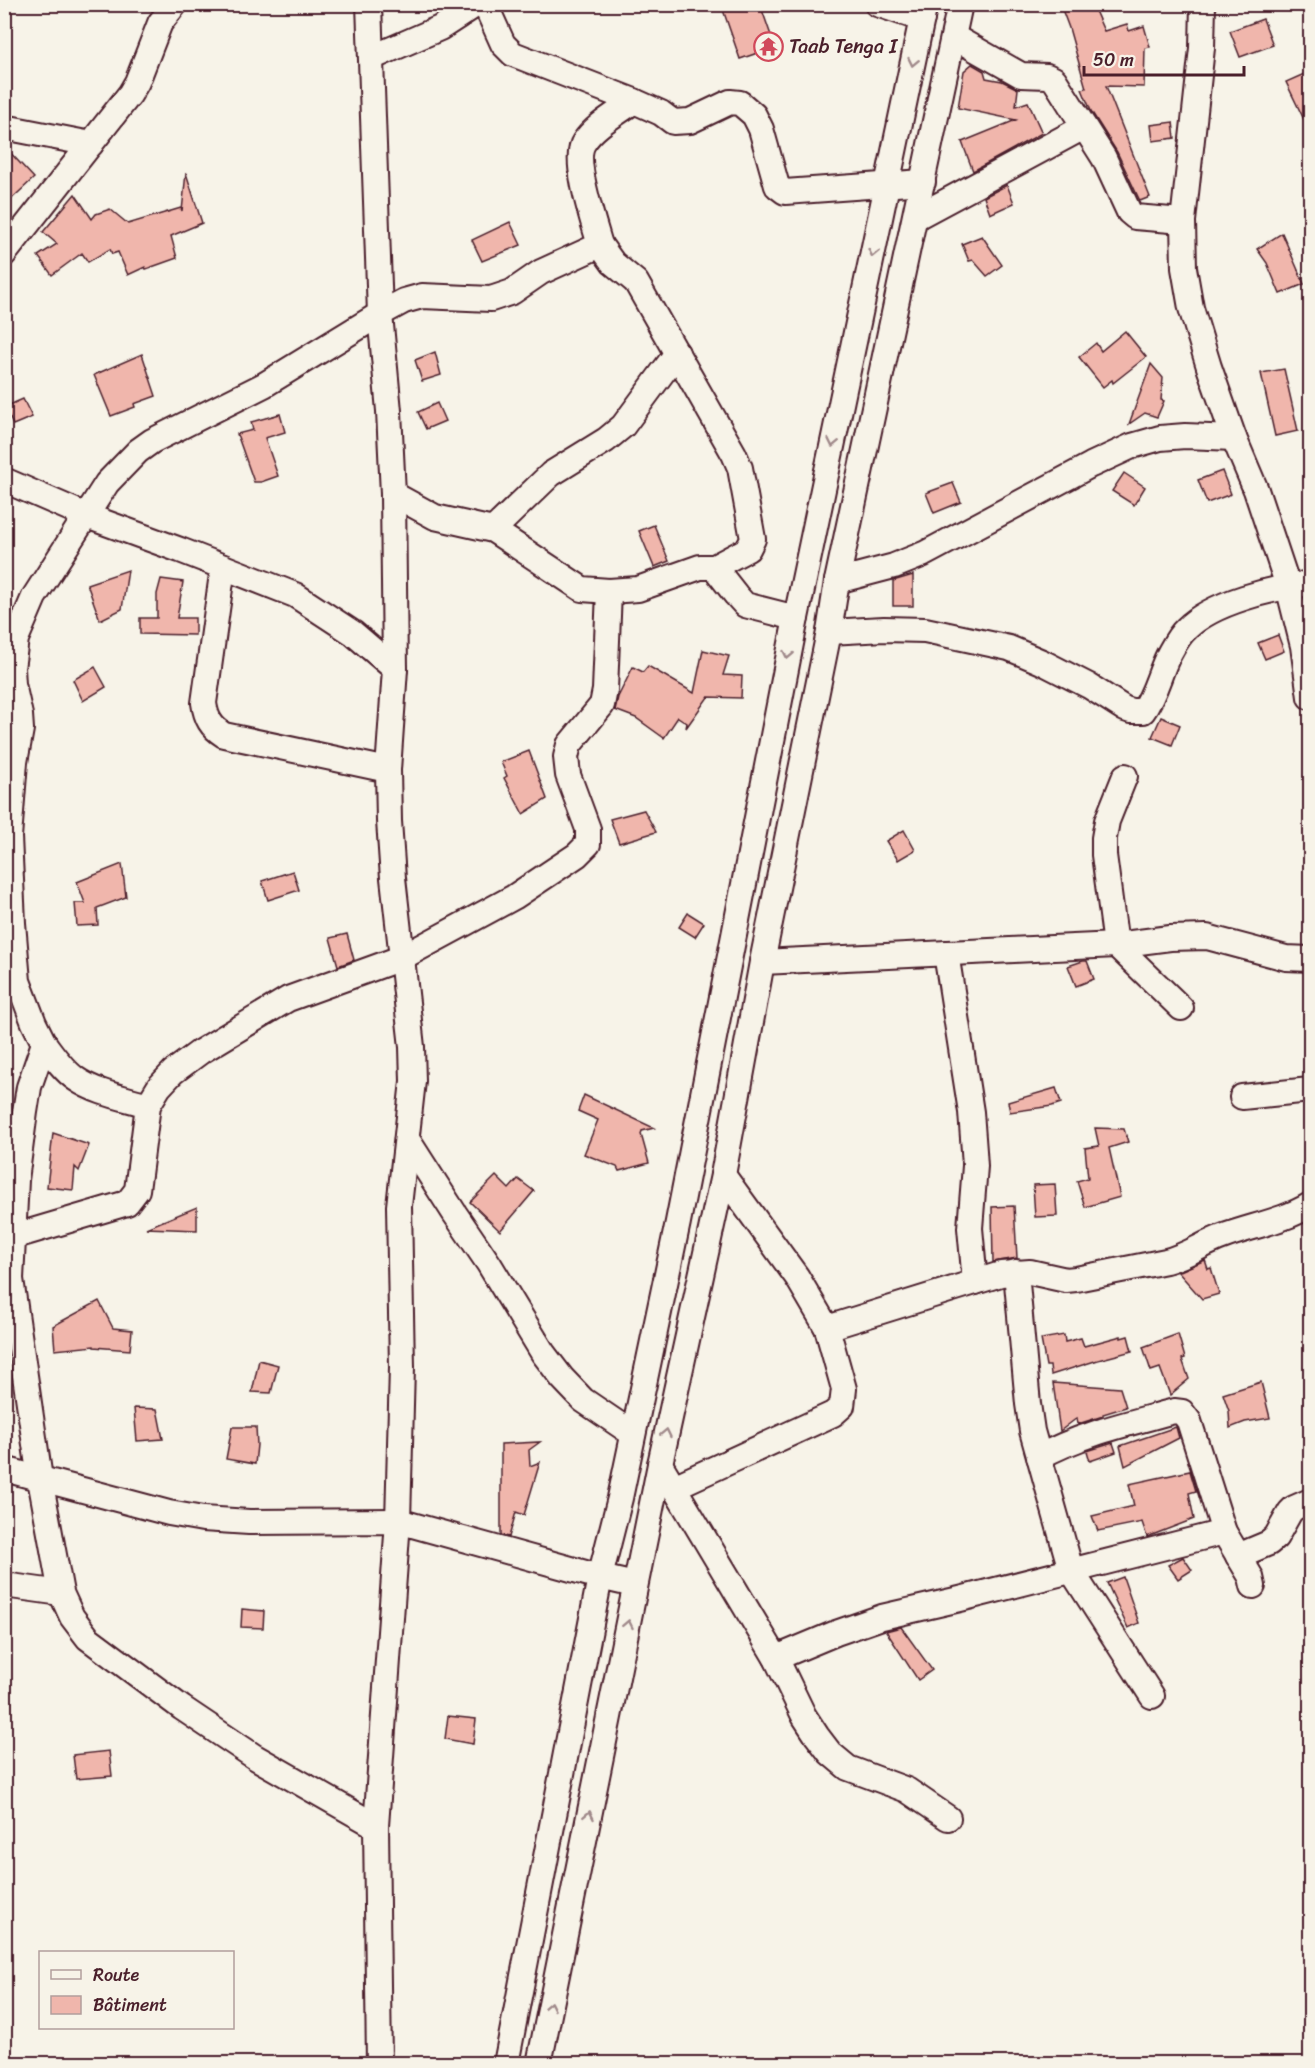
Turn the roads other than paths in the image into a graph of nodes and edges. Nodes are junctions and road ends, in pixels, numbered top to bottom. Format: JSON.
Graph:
{"nodes":[{"id":1,"x":175,"y":4,"type":"edge"},
{"id":2,"x":369,"y":4,"type":"edge"},
{"id":3,"x":477,"y":4,"type":"edge"},
{"id":4,"x":485,"y":4,"type":"edge"},
{"id":5,"x":877,"y":4,"type":"edge"},
{"id":6,"x":960,"y":4,"type":"edge"},
{"id":7,"x":1203,"y":4,"type":"edge"},
{"id":8,"x":924,"y":12,"type":"edge"},
{"id":9,"x":954,"y":37,"type":"junction"},
{"id":10,"x":370,"y":58,"type":"junction"},
{"id":11,"x":634,"y":101,"type":"junction"},
{"id":12,"x":4,"y":127,"type":"edge"},
{"id":13,"x":1084,"y":127,"type":"junction"},
{"id":14,"x":91,"y":144,"type":"junction"},
{"id":15,"x":923,"y":182,"type":"junction"},
{"id":16,"x":887,"y":185,"type":"junction"},
{"id":17,"x":915,"y":218,"type":"junction"},
{"id":18,"x":1183,"y":221,"type":"junction"},
{"id":19,"x":600,"y":245,"type":"junction"},
{"id":20,"x":4,"y":254,"type":"edge"},
{"id":21,"x":380,"y":314,"type":"junction"},
{"id":22,"x":677,"y":353,"type":"junction"},
{"id":23,"x":1234,"y":438,"type":"junction"},
{"id":24,"x":4,"y":480,"type":"edge"},
{"id":25,"x":393,"y":494,"type":"junction"},
{"id":26,"x":87,"y":516,"type":"junction"},
{"id":27,"x":493,"y":530,"type":"junction"},
{"id":28,"x":222,"y":567,"type":"junction"},
{"id":29,"x":714,"y":567,"type":"junction"},
{"id":30,"x":837,"y":581,"type":"junction"},
{"id":31,"x":1299,"y":584,"type":"edge"},
{"id":32,"x":609,"y":591,"type":"junction"},
{"id":33,"x":796,"y":618,"type":"junction"},
{"id":34,"x":829,"y":632,"type":"junction"},
{"id":35,"x":1307,"y":645,"type":"edge"},
{"id":36,"x":10,"y":648,"type":"edge"},
{"id":37,"x":395,"y":669,"type":"junction"},
{"id":38,"x":1311,"y":697,"type":"edge"},
{"id":39,"x":388,"y":770,"type":"junction"},
{"id":40,"x":1125,"y":776,"type":"dead end"},
{"id":41,"x":1116,"y":945,"type":"junction"},
{"id":42,"x":946,"y":952,"type":"junction"},
{"id":43,"x":401,"y":958,"type":"junction"},
{"id":44,"x":1311,"y":959,"type":"edge"},
{"id":45,"x":762,"y":962,"type":"junction"},
{"id":46,"x":11,"y":989,"type":"edge"},
{"id":47,"x":1181,"y":1008,"type":"dead end"},
{"id":48,"x":44,"y":1042,"type":"junction"},
{"id":49,"x":1311,"y":1090,"type":"edge"},
{"id":50,"x":1242,"y":1097,"type":"dead end"},
{"id":51,"x":148,"y":1105,"type":"junction"},
{"id":52,"x":408,"y":1139,"type":"junction"},
{"id":53,"x":723,"y":1175,"type":"junction"},
{"id":54,"x":1311,"y":1205,"type":"edge"},
{"id":55,"x":12,"y":1237,"type":"junction"},
{"id":56,"x":1016,"y":1272,"type":"junction"},
{"id":57,"x":975,"y":1282,"type":"junction"},
{"id":58,"x":827,"y":1328,"type":"junction"},
{"id":59,"x":633,"y":1434,"type":"junction"},
{"id":60,"x":1039,"y":1457,"type":"junction"},
{"id":61,"x":660,"y":1464,"type":"junction"},
{"id":62,"x":4,"y":1469,"type":"edge"},
{"id":63,"x":40,"y":1479,"type":"junction"},
{"id":64,"x":674,"y":1487,"type":"junction"},
{"id":65,"x":1311,"y":1501,"type":"edge"},
{"id":66,"x":398,"y":1521,"type":"junction"},
{"id":67,"x":1224,"y":1532,"type":"junction"},
{"id":68,"x":1238,"y":1556,"type":"junction"},
{"id":69,"x":1071,"y":1570,"type":"junction"},
{"id":70,"x":600,"y":1577,"type":"junction"},
{"id":71,"x":4,"y":1585,"type":"edge"},
{"id":72,"x":635,"y":1585,"type":"junction"},
{"id":73,"x":1253,"y":1586,"type":"dead end"},
{"id":74,"x":61,"y":1593,"type":"junction"},
{"id":75,"x":776,"y":1658,"type":"junction"},
{"id":76,"x":1152,"y":1696,"type":"dead end"},
{"id":77,"x":948,"y":1818,"type":"dead end"},
{"id":78,"x":375,"y":1827,"type":"junction"},
{"id":79,"x":379,"y":2064,"type":"edge"},
{"id":80,"x":506,"y":2064,"type":"edge"},
{"id":81,"x":539,"y":2064,"type":"edge"}],
"edges":[{"from":1,"to":14,"type":"street"},
{"from":2,"to":10,"type":"street"},
{"from":3,"to":10,"type":"street"},
{"from":4,"to":11,"type":"street"},
{"from":5,"to":8,"type":"street"},
{"from":6,"to":9,"type":"street"},
{"from":7,"to":18,"type":"street"},
{"from":8,"to":16,"type":"street","one_way":true},
{"from":9,"to":13,"type":"street"},
{"from":9,"to":15,"type":"street"},
{"from":10,"to":21,"type":"street"},
{"from":11,"to":16,"type":"street"},
{"from":11,"to":19,"type":"street"},
{"from":12,"to":14,"type":"street"},
{"from":13,"to":17,"type":"street"},
{"from":13,"to":18,"type":"street"},
{"from":14,"to":20,"type":"street"},
{"from":15,"to":16,"type":"street"},
{"from":15,"to":17,"type":"street"},
{"from":16,"to":33,"type":"street","one_way":true},
{"from":17,"to":30,"type":"street"},
{"from":18,"to":23,"type":"street"},
{"from":19,"to":21,"type":"street"},
{"from":19,"to":22,"type":"street"},
{"from":21,"to":25,"type":"street"},
{"from":21,"to":26,"type":"street"},
{"from":22,"to":27,"type":"street"},
{"from":22,"to":29,"type":"street"},
{"from":23,"to":30,"type":"street"},
{"from":23,"to":31,"type":"street"},
{"from":24,"to":26,"type":"street"},
{"from":25,"to":27,"type":"street"},
{"from":25,"to":37,"type":"street"},
{"from":26,"to":28,"type":"street"},
{"from":26,"to":36,"type":"street"},
{"from":27,"to":32,"type":"street"},
{"from":28,"to":37,"type":"street"},
{"from":28,"to":39,"type":"street"},
{"from":29,"to":32,"type":"street"},
{"from":29,"to":33,"type":"street"},
{"from":30,"to":34,"type":"street"},
{"from":31,"to":34,"type":"street"},
{"from":31,"to":35,"type":"street"},
{"from":32,"to":43,"type":"street"},
{"from":33,"to":59,"type":"street","one_way":true},
{"from":34,"to":45,"type":"street"},
{"from":35,"to":38,"type":"street"},
{"from":36,"to":46,"type":"street"},
{"from":37,"to":39,"type":"street"},
{"from":39,"to":43,"type":"street"},
{"from":40,"to":41,"type":"street"},
{"from":41,"to":42,"type":"street"},
{"from":41,"to":44,"type":"street"},
{"from":41,"to":47,"type":"street"},
{"from":42,"to":45,"type":"street"},
{"from":42,"to":57,"type":"street"},
{"from":43,"to":51,"type":"street"},
{"from":43,"to":52,"type":"street"},
{"from":45,"to":53,"type":"street"},
{"from":46,"to":48,"type":"street"},
{"from":48,"to":51,"type":"street"},
{"from":48,"to":55,"type":"street"},
{"from":49,"to":50,"type":"street"},
{"from":51,"to":55,"type":"street"},
{"from":52,"to":59,"type":"street"},
{"from":52,"to":66,"type":"street"},
{"from":53,"to":58,"type":"street"},
{"from":61,"to":53,"type":"street","one_way":true},
{"from":54,"to":56,"type":"street"},
{"from":55,"to":63,"type":"street"},
{"from":56,"to":57,"type":"street"},
{"from":56,"to":60,"type":"street"},
{"from":57,"to":58,"type":"street"},
{"from":58,"to":64,"type":"street"},
{"from":59,"to":70,"type":"street"},
{"from":60,"to":67,"type":"street"},
{"from":60,"to":69,"type":"street"},
{"from":61,"to":64,"type":"street"},
{"from":61,"to":72,"type":"street"},
{"from":62,"to":63,"type":"street"},
{"from":63,"to":66,"type":"street"},
{"from":63,"to":74,"type":"street"},
{"from":64,"to":75,"type":"street"},
{"from":65,"to":68,"type":"street"},
{"from":66,"to":70,"type":"street"},
{"from":66,"to":78,"type":"street"},
{"from":67,"to":68,"type":"street"},
{"from":67,"to":69,"type":"street"},
{"from":68,"to":73,"type":"street"},
{"from":69,"to":75,"type":"street"},
{"from":69,"to":76,"type":"street"},
{"from":70,"to":72,"type":"street"},
{"from":70,"to":80,"type":"street"},
{"from":71,"to":74,"type":"street"},
{"from":81,"to":72,"type":"street","one_way":true},
{"from":74,"to":78,"type":"street"},
{"from":75,"to":77,"type":"street"},
{"from":78,"to":79,"type":"street"}]}
